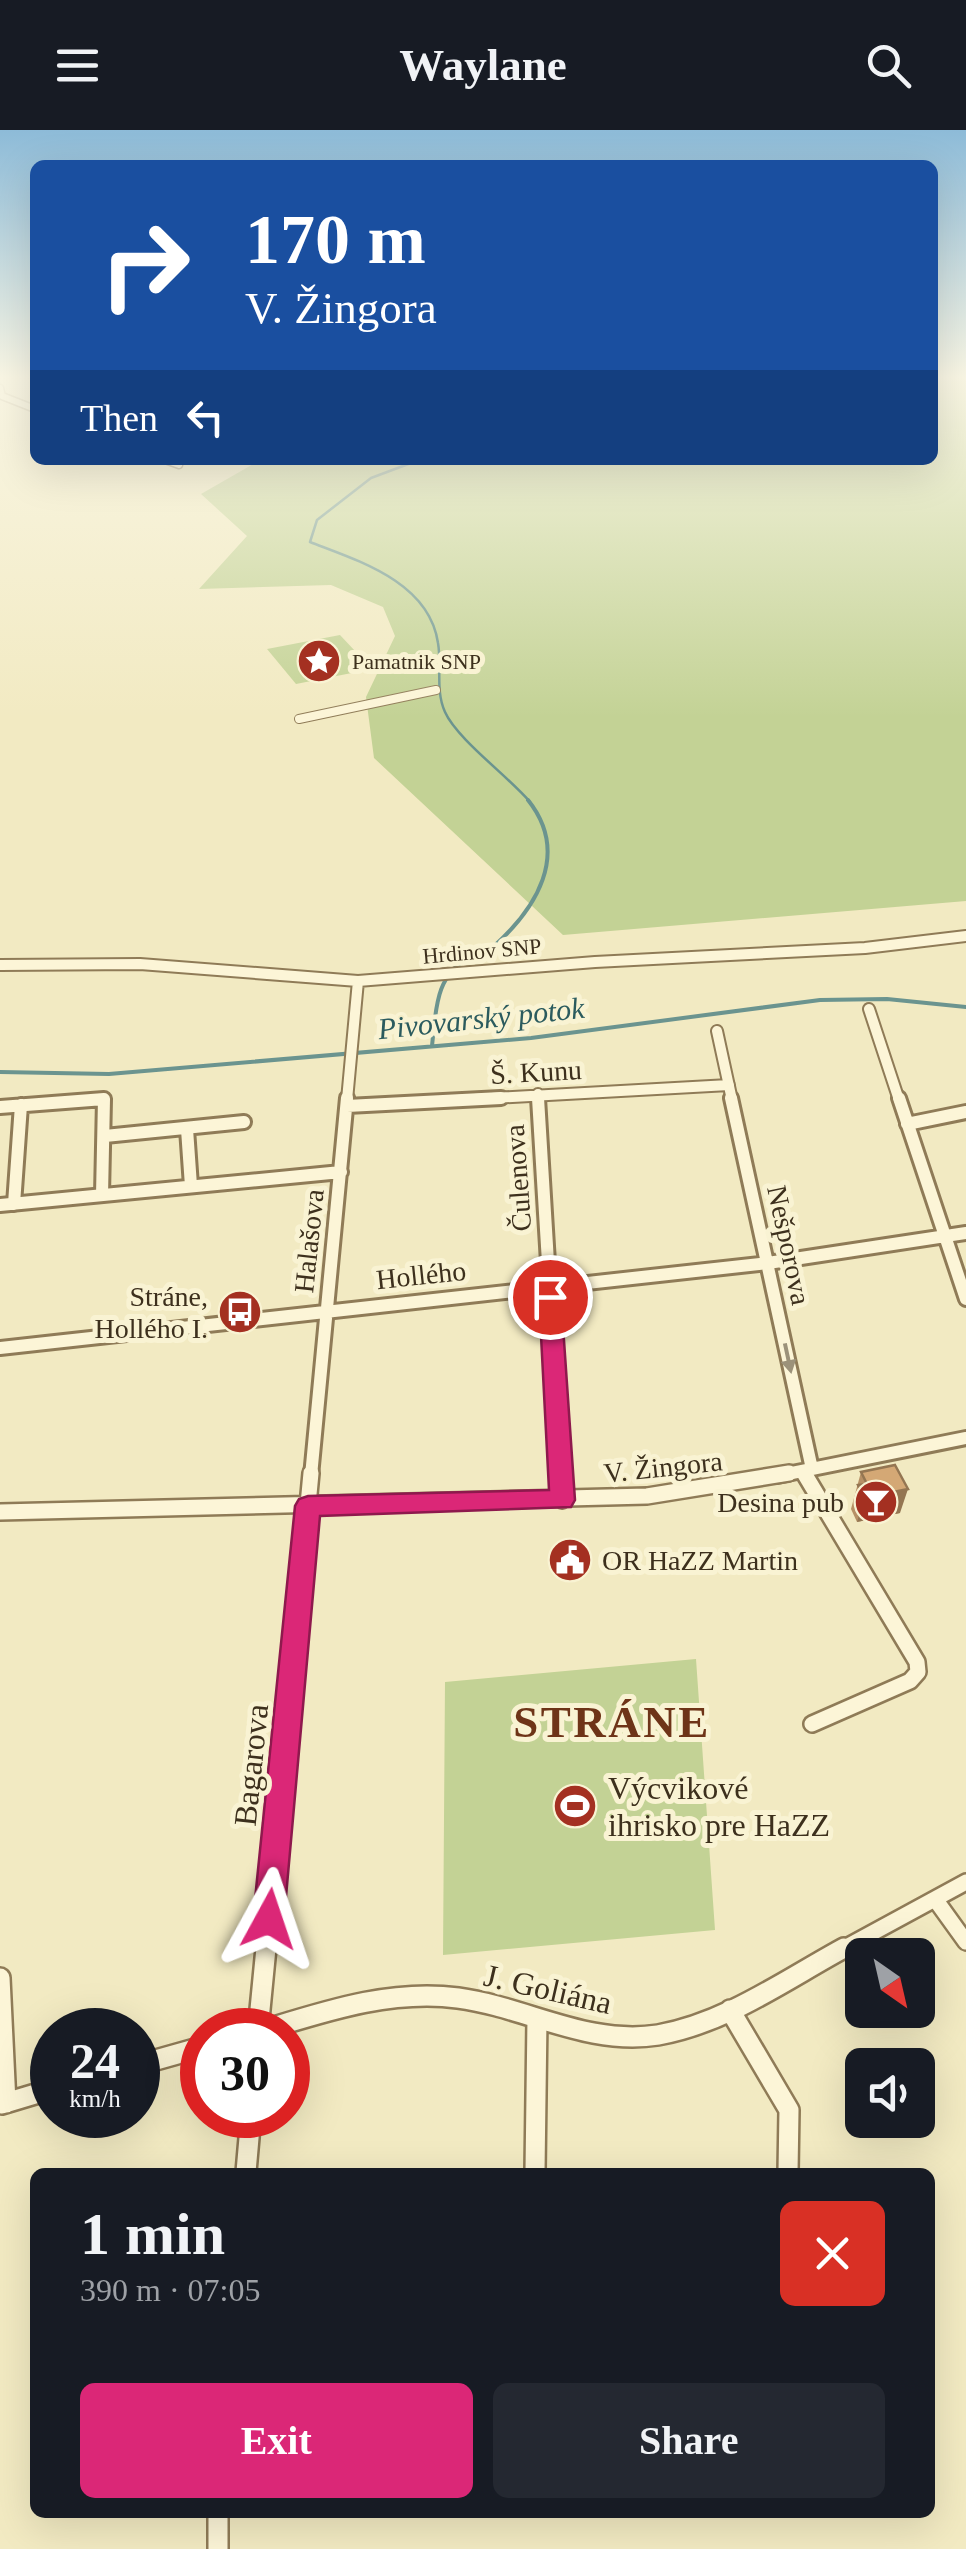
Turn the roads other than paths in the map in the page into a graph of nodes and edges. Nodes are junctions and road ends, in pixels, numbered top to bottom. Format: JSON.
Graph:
{"nodes":[{"id":1,"x":436,"y":690,"type":"dead end"},
{"id":2,"x":299,"y":719,"type":"dead end"},
{"id":3,"x":966,"y":936,"type":"edge"},
{"id":4,"x":0,"y":965,"type":"edge"},
{"id":5,"x":358,"y":982,"type":"junction"},
{"id":6,"x":869,"y":1009,"type":"dead end"},
{"id":7,"x":716,"y":1031,"type":"dead end"},
{"id":8,"x":729,"y":1086,"type":"junction"},
{"id":9,"x":538,"y":1094,"type":"junction"},
{"id":10,"x":22,"y":1105,"type":"junction"},
{"id":11,"x":346,"y":1106,"type":"junction"},
{"id":12,"x":0,"y":1107,"type":"edge"},
{"id":13,"x":966,"y":1112,"type":"edge"},
{"id":14,"x":244,"y":1122,"type":"dead end"},
{"id":15,"x":907,"y":1124,"type":"junction"},
{"id":16,"x":187,"y":1129,"type":"junction"},
{"id":17,"x":105,"y":1136,"type":"junction"},
{"id":18,"x":341,"y":1172,"type":"junction"},
{"id":19,"x":190,"y":1186,"type":"junction"},
{"id":20,"x":102,"y":1195,"type":"junction"},
{"id":21,"x":14,"y":1204,"type":"junction"},
{"id":22,"x":0,"y":1205,"type":"edge"},
{"id":23,"x":966,"y":1233,"type":"edge"},
{"id":24,"x":946,"y":1237,"type":"junction"},
{"id":25,"x":768,"y":1263,"type":"junction"},
{"id":26,"x":549,"y":1287,"type":"junction"},
{"id":27,"x":966,"y":1300,"type":"edge"},
{"id":28,"x":327,"y":1310,"type":"junction"},
{"id":29,"x":0,"y":1348,"type":"edge"},
{"id":30,"x":966,"y":1438,"type":"edge"},
{"id":31,"x":808,"y":1470,"type":"junction"},
{"id":32,"x":562,"y":1500,"type":"junction"},
{"id":33,"x":308,"y":1506,"type":"junction"},
{"id":34,"x":0,"y":1512,"type":"edge"},
{"id":35,"x":812,"y":1724,"type":"dead end"},
{"id":36,"x":966,"y":1882,"type":"edge"},
{"id":37,"x":934,"y":1899,"type":"junction"},
{"id":38,"x":966,"y":1942,"type":"edge"},
{"id":39,"x":0,"y":1978,"type":"edge"},
{"id":40,"x":263,"y":2008,"type":"edge"},
{"id":41,"x":730,"y":2010,"type":"junction"},
{"id":42,"x":310,"y":2015,"type":"edge"},
{"id":43,"x":537,"y":2018,"type":"junction"},
{"id":44,"x":30,"y":2096,"type":"edge"},
{"id":45,"x":3,"y":2104,"type":"edge"},
{"id":46,"x":248,"y":2138,"type":"edge"},
{"id":47,"x":246,"y":2168,"type":"edge"},
{"id":48,"x":535,"y":2168,"type":"edge"},
{"id":49,"x":788,"y":2168,"type":"edge"},
{"id":50,"x":218,"y":2518,"type":"edge"},
{"id":51,"x":218,"y":2549,"type":"edge"}],
"edges":[{"from":1,"to":2,"type":"street"},
{"from":3,"to":5,"type":"street","name":"Hrdinov SNP"},
{"from":4,"to":5,"type":"street","name":"Hrdinov SNP"},
{"from":5,"to":11,"type":"street","name":"Halašova"},
{"from":6,"to":15,"type":"street"},
{"from":7,"to":8,"type":"street","name":"Nešporova"},
{"from":8,"to":9,"type":"street","name":"Š. Kunu"},
{"from":8,"to":25,"type":"street","name":"Nešporova"},
{"from":9,"to":11,"type":"street","name":"Š. Kunu"},
{"from":9,"to":26,"type":"street","name":"Čulenova"},
{"from":10,"to":12,"type":"street"},
{"from":10,"to":17,"type":"street"},
{"from":10,"to":21,"type":"street"},
{"from":11,"to":18,"type":"street","name":"Halašova"},
{"from":13,"to":15,"type":"street"},
{"from":14,"to":16,"type":"street"},
{"from":15,"to":24,"type":"street"},
{"from":16,"to":17,"type":"street"},
{"from":16,"to":19,"type":"street"},
{"from":17,"to":20,"type":"street"},
{"from":18,"to":19,"type":"street"},
{"from":18,"to":28,"type":"street","name":"Halašova"},
{"from":19,"to":20,"type":"street"},
{"from":20,"to":21,"type":"street"},
{"from":21,"to":22,"type":"street"},
{"from":23,"to":24,"type":"street","name":"Hollého"},
{"from":24,"to":25,"type":"street","name":"Hollého"},
{"from":24,"to":27,"type":"street"},
{"from":25,"to":26,"type":"street","name":"Hollého"},
{"from":25,"to":31,"type":"street","name":"Nešporova","one_way":true},
{"from":26,"to":28,"type":"street","name":"Hollého"},
{"from":26,"to":32,"type":"street","name":"Čulenova"},
{"from":28,"to":29,"type":"street","name":"Hollého"},
{"from":28,"to":33,"type":"street","name":"Halašova"},
{"from":30,"to":31,"type":"street","name":"V. Žingora"},
{"from":31,"to":32,"type":"street","name":"V. Žingora"},
{"from":31,"to":35,"type":"street","name":"Nešporova"},
{"from":32,"to":33,"type":"street","name":"V. Žingora"},
{"from":33,"to":34,"type":"street","name":"V. Žingora"},
{"from":33,"to":40,"type":"street","name":"Bagarova"},
{"from":36,"to":37,"type":"street","name":"J. Goliána"},
{"from":37,"to":38,"type":"street"},
{"from":37,"to":41,"type":"street","name":"J. Goliána"},
{"from":39,"to":45,"type":"street"},
{"from":41,"to":43,"type":"street","name":"J. Goliána"},
{"from":41,"to":49,"type":"street"},
{"from":42,"to":43,"type":"street","name":"J. Goliána"},
{"from":43,"to":48,"type":"street"},
{"from":44,"to":45,"type":"street"},
{"from":46,"to":47,"type":"street"},
{"from":50,"to":51,"type":"street"}]}
